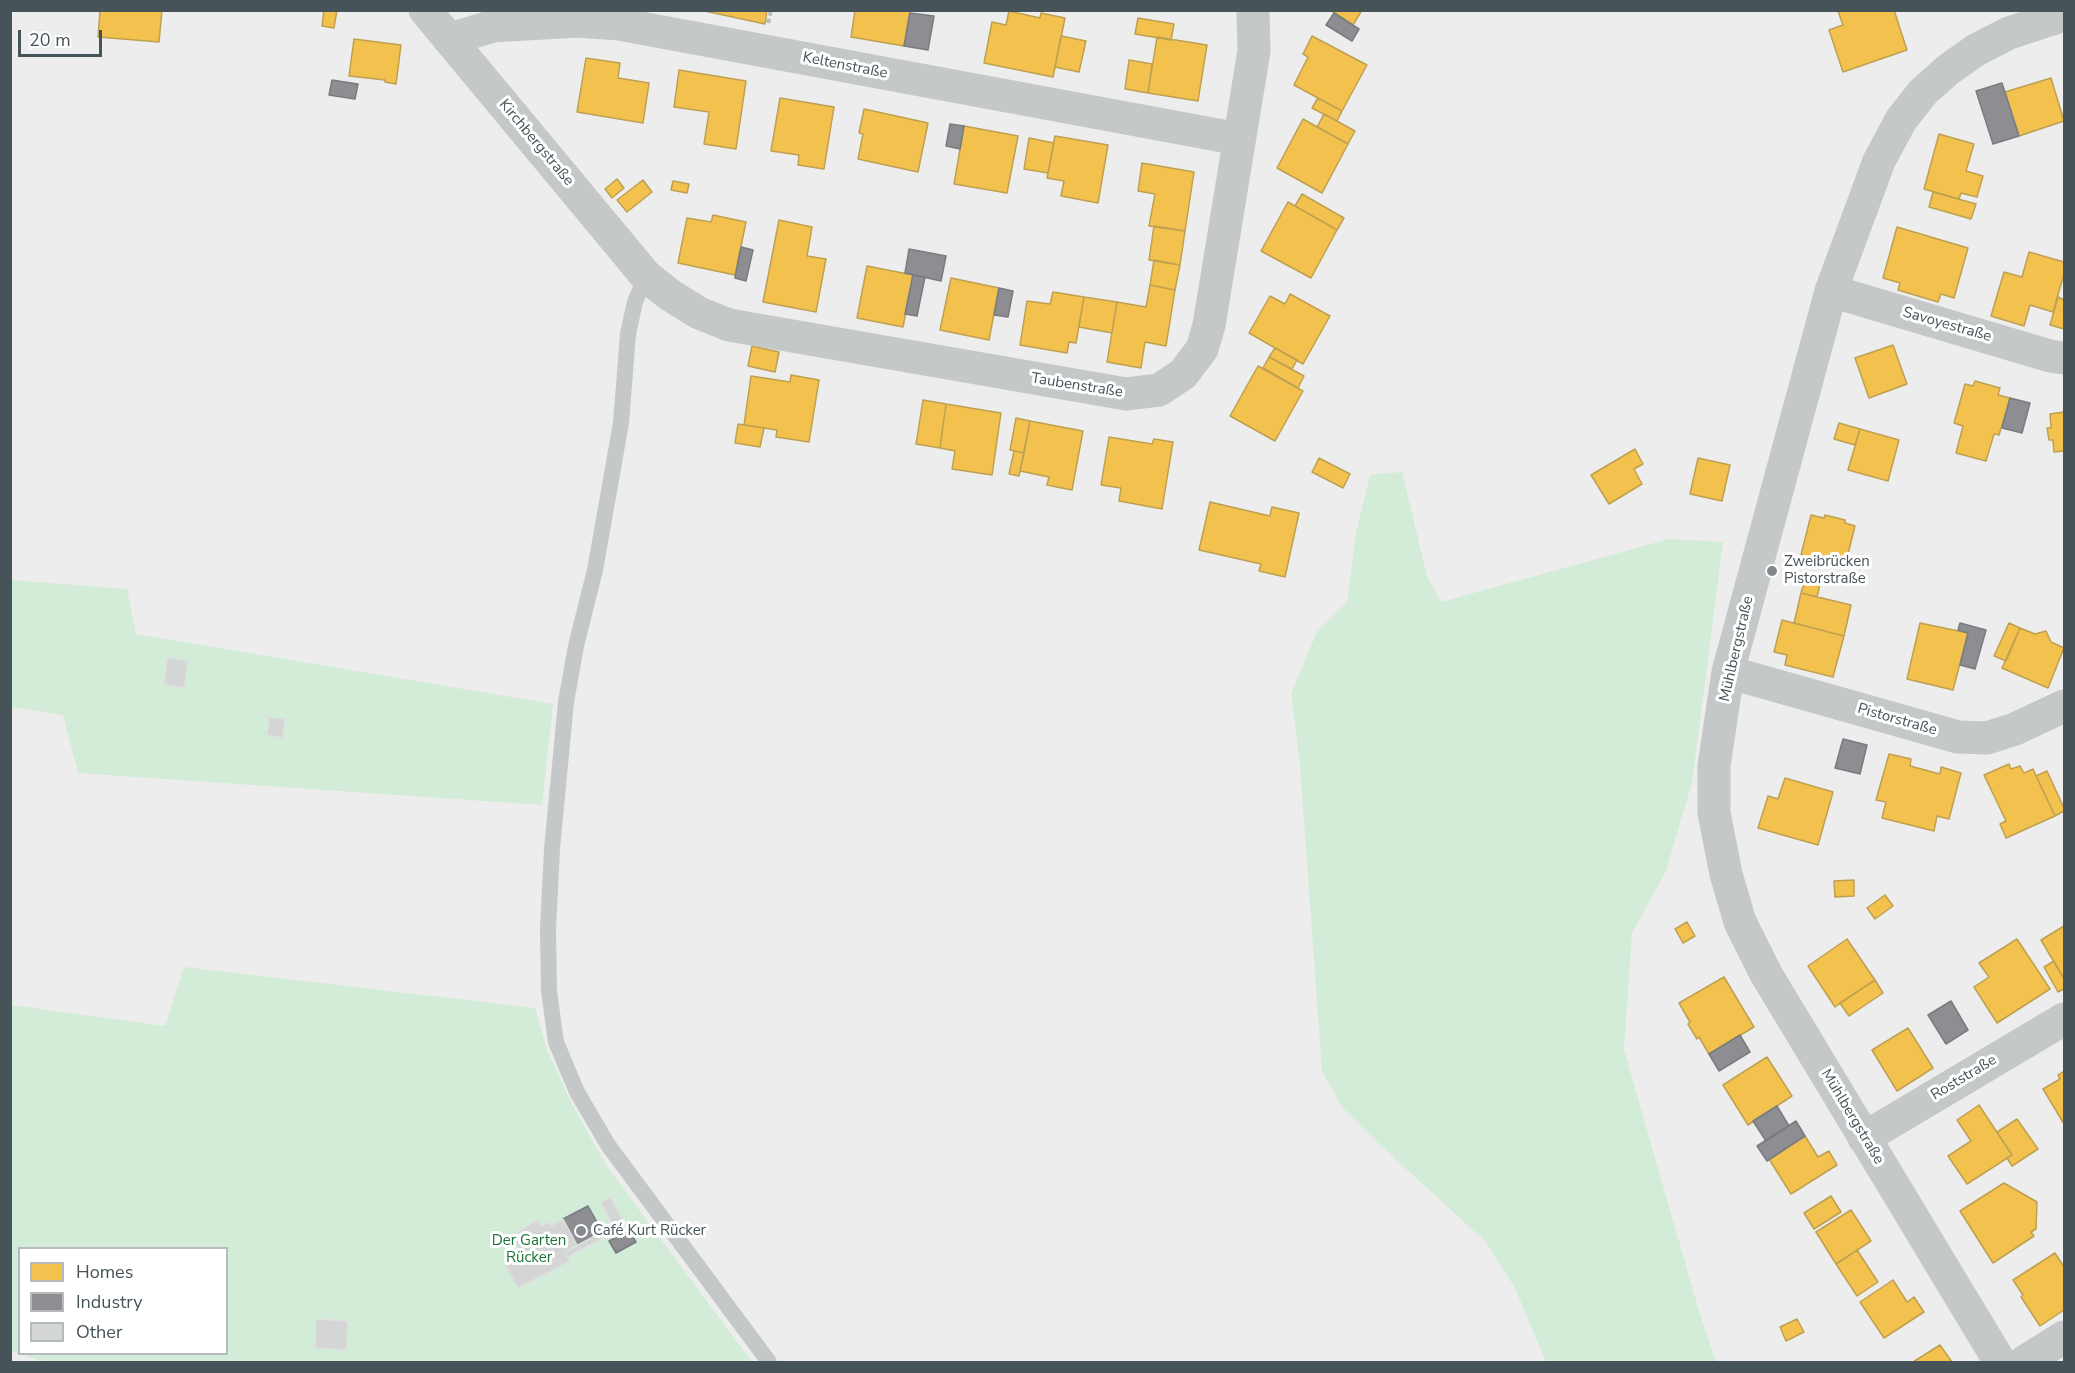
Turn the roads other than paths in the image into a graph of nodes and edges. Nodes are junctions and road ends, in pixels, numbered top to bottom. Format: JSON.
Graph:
{"nodes":[{"id":1,"x":425,"y":10,"type":"edge"},
{"id":2,"x":1253,"y":10,"type":"edge"},
{"id":3,"x":2064,"y":15,"type":"edge"},
{"id":4,"x":578,"y":16,"type":"edge"},
{"id":5,"x":450,"y":39,"type":"junction"},
{"id":6,"x":1239,"y":140,"type":"junction"},
{"id":7,"x":646,"y":276,"type":"junction"},
{"id":8,"x":1831,"y":291,"type":"junction"},
{"id":9,"x":2064,"y":358,"type":"edge"},
{"id":10,"x":1728,"y":672,"type":"junction"},
{"id":11,"x":2064,"y":706,"type":"edge"},
{"id":12,"x":2064,"y":1018,"type":"edge"},
{"id":13,"x":1864,"y":1138,"type":"junction"},
{"id":14,"x":2064,"y":1337,"type":"edge"},
{"id":15,"x":770,"y":1362,"type":"edge"},
{"id":16,"x":2000,"y":1362,"type":"edge"},
{"id":17,"x":2024,"y":1362,"type":"edge"}],
"edges":[{"from":1,"to":5,"type":"street","name":"Kirchbergstraße"},
{"from":2,"to":6,"type":"street","name":"Taubenstraße"},
{"from":3,"to":8,"type":"street","name":"Mühlbergstraße"},
{"from":4,"to":5,"type":"street","name":"Keltenstraße"},
{"from":4,"to":6,"type":"street","name":"Keltenstraße"},
{"from":5,"to":7,"type":"street","name":"Kirchbergstraße"},
{"from":6,"to":7,"type":"street","name":"Taubenstraße"},
{"from":7,"to":15,"type":"lane"},
{"from":8,"to":9,"type":"street","name":"Savoyestraße"},
{"from":8,"to":10,"type":"street","name":"Mühlbergstraße"},
{"from":10,"to":11,"type":"street","name":"Pistorstraße"},
{"from":10,"to":13,"type":"street","name":"Mühlbergstraße"},
{"from":12,"to":13,"type":"street","name":"Roststraße"},
{"from":13,"to":16,"type":"street","name":"Mühlbergstraße"},
{"from":14,"to":17,"type":"street"}]}
